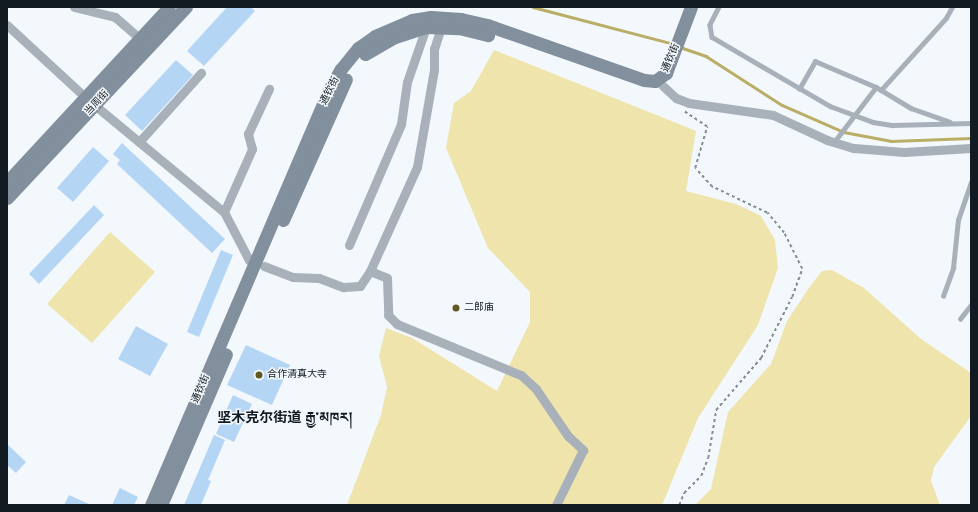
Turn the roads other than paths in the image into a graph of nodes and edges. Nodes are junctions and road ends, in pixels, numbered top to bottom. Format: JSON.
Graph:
{"nodes":[{"id":1,"x":74,"y":7,"type":"edge"},
{"id":2,"x":169,"y":7,"type":"edge"},
{"id":3,"x":186,"y":7,"type":"edge"},
{"id":4,"x":692,"y":7,"type":"edge"},
{"id":5,"x":699,"y":7,"type":"edge"},
{"id":6,"x":720,"y":7,"type":"edge"},
{"id":7,"x":952,"y":7,"type":"edge"},
{"id":8,"x":688,"y":24,"type":"junction"},
{"id":9,"x":7,"y":25,"type":"edge"},
{"id":10,"x":426,"y":27,"type":"junction"},
{"id":11,"x":440,"y":28,"type":"junction"},
{"id":12,"x":140,"y":39,"type":"junction"},
{"id":13,"x":671,"y":69,"type":"junction"},
{"id":14,"x":201,"y":73,"type":"dead end"},
{"id":15,"x":663,"y":86,"type":"junction"},
{"id":16,"x":879,"y":88,"type":"junction"},
{"id":17,"x":269,"y":89,"type":"dead end"},
{"id":18,"x":799,"y":89,"type":"junction"},
{"id":19,"x":91,"y":101,"type":"junction"},
{"id":20,"x":855,"y":115,"type":"junction"},
{"id":21,"x":952,"y":123,"type":"junction"},
{"id":22,"x":971,"y":123,"type":"edge"},
{"id":23,"x":836,"y":140,"type":"junction"},
{"id":24,"x":138,"y":142,"type":"junction"},
{"id":25,"x":971,"y":148,"type":"edge"},
{"id":26,"x":7,"y":182,"type":"edge"},
{"id":27,"x":971,"y":182,"type":"edge"},
{"id":28,"x":7,"y":198,"type":"edge"},
{"id":29,"x":224,"y":212,"type":"junction"},
{"id":30,"x":349,"y":245,"type":"dead end"},
{"id":31,"x":260,"y":264,"type":"junction"},
{"id":32,"x":370,"y":271,"type":"junction"},
{"id":33,"x":943,"y":296,"type":"dead end"},
{"id":34,"x":971,"y":305,"type":"edge"},
{"id":35,"x":960,"y":319,"type":"dead end"},
{"id":36,"x":151,"y":505,"type":"edge"},
{"id":37,"x":161,"y":505,"type":"edge"},
{"id":38,"x":556,"y":505,"type":"edge"}],
"edges":[{"from":1,"to":12,"type":"street"},
{"from":2,"to":12,"type":"main road","name":"当周街"},
{"from":3,"to":19,"type":"main road","name":"当周街"},
{"from":4,"to":8,"type":"main road","name":"通钦街"},
{"from":5,"to":8,"type":"main road"},
{"from":6,"to":18,"type":"lane"},
{"from":7,"to":16,"type":"lane"},
{"from":8,"to":13,"type":"main road","name":"通钦街"},
{"from":9,"to":19,"type":"street"},
{"from":10,"to":11,"type":"main road"},
{"from":10,"to":30,"type":"street"},
{"from":10,"to":31,"type":"main road"},
{"from":11,"to":15,"type":"main road"},
{"from":11,"to":32,"type":"street"},
{"from":12,"to":19,"type":"main road","name":"当周街"},
{"from":13,"to":15,"type":"main road"},
{"from":13,"to":31,"type":"main road","name":"通钦街"},
{"from":14,"to":24,"type":"street"},
{"from":15,"to":23,"type":"street"},
{"from":16,"to":18,"type":"lane"},
{"from":16,"to":20,"type":"lane"},
{"from":16,"to":21,"type":"lane"},
{"from":17,"to":29,"type":"street"},
{"from":18,"to":20,"type":"lane"},
{"from":19,"to":24,"type":"street"},
{"from":19,"to":26,"type":"main road","name":"当周街"},
{"from":19,"to":28,"type":"main road","name":"当周街"},
{"from":20,"to":21,"type":"lane"},
{"from":20,"to":23,"type":"lane"},
{"from":21,"to":22,"type":"lane"},
{"from":23,"to":25,"type":"street"},
{"from":24,"to":29,"type":"street"},
{"from":27,"to":33,"type":"lane"},
{"from":29,"to":31,"type":"street"},
{"from":31,"to":32,"type":"street"},
{"from":31,"to":36,"type":"main road","name":"通钦街"},
{"from":31,"to":37,"type":"main road"},
{"from":32,"to":38,"type":"street"},
{"from":34,"to":35,"type":"lane"}]}
